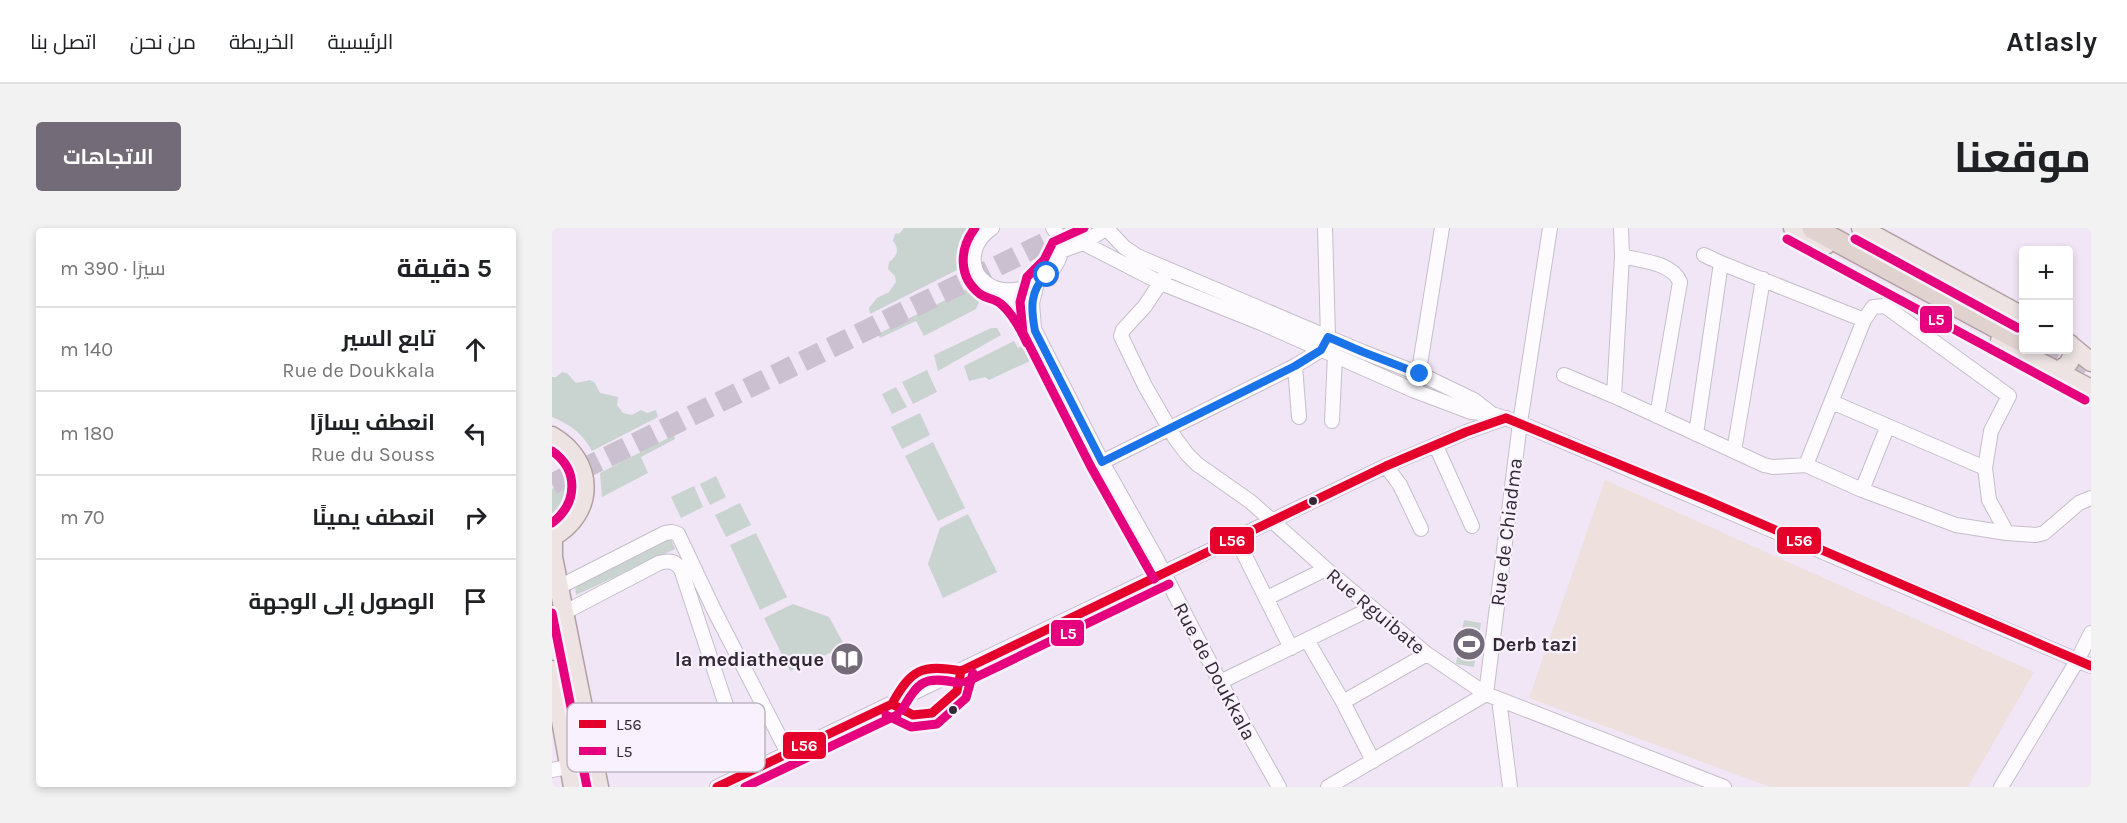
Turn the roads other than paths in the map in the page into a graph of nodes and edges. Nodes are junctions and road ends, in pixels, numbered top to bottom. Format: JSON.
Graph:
{"nodes":[{"id":1,"x":992,"y":228,"type":"edge"},
{"id":2,"x":1053,"y":228,"type":"edge"},
{"id":3,"x":1107,"y":228,"type":"edge"},
{"id":4,"x":1325,"y":228,"type":"edge"},
{"id":5,"x":1442,"y":228,"type":"edge"},
{"id":6,"x":1550,"y":228,"type":"edge"},
{"id":7,"x":1621,"y":228,"type":"edge"},
{"id":8,"x":1793,"y":228,"type":"edge"},
{"id":9,"x":1813,"y":228,"type":"edge"},
{"id":10,"x":1833,"y":228,"type":"edge"},
{"id":11,"x":1861,"y":228,"type":"edge"},
{"id":12,"x":1083,"y":243,"type":"junction"},
{"id":13,"x":1061,"y":251,"type":"junction"},
{"id":14,"x":1704,"y":255,"type":"dead end"},
{"id":15,"x":1622,"y":256,"type":"junction"},
{"id":16,"x":1721,"y":263,"type":"junction"},
{"id":17,"x":1169,"y":270,"type":"junction"},
{"id":18,"x":1764,"y":279,"type":"junction"},
{"id":19,"x":1037,"y":283,"type":"junction"},
{"id":20,"x":1161,"y":283,"type":"junction"},
{"id":21,"x":1005,"y":291,"type":"junction"},
{"id":22,"x":2019,"y":313,"type":"edge"},
{"id":23,"x":1864,"y":321,"type":"junction"},
{"id":24,"x":2019,"y":326,"type":"edge"},
{"id":25,"x":1035,"y":331,"type":"junction"},
{"id":26,"x":1328,"y":337,"type":"junction"},
{"id":27,"x":2019,"y":339,"type":"edge"},
{"id":28,"x":2073,"y":346,"type":"edge"},
{"id":29,"x":1321,"y":350,"type":"junction"},
{"id":30,"x":2072,"y":354,"type":"edge"},
{"id":31,"x":1335,"y":356,"type":"junction"},
{"id":32,"x":2051,"y":362,"type":"edge"},
{"id":33,"x":2091,"y":362,"type":"edge"},
{"id":34,"x":1295,"y":366,"type":"junction"},
{"id":35,"x":1420,"y":374,"type":"junction"},
{"id":36,"x":1564,"y":375,"type":"dead end"},
{"id":37,"x":2091,"y":389,"type":"edge"},
{"id":38,"x":1415,"y":391,"type":"junction"},
{"id":39,"x":1614,"y":396,"type":"junction"},
{"id":40,"x":1832,"y":402,"type":"junction"},
{"id":41,"x":1499,"y":416,"type":"junction"},
{"id":42,"x":1657,"y":416,"type":"junction"},
{"id":43,"x":1299,"y":417,"type":"dead end"},
{"id":44,"x":1332,"y":421,"type":"dead end"},
{"id":45,"x":1520,"y":423,"type":"junction"},
{"id":46,"x":1887,"y":428,"type":"junction"},
{"id":47,"x":1170,"y":429,"type":"junction"},
{"id":48,"x":1696,"y":434,"type":"junction"},
{"id":49,"x":552,"y":436,"type":"edge"},
{"id":50,"x":1436,"y":446,"type":"junction"},
{"id":51,"x":1734,"y":451,"type":"junction"},
{"id":52,"x":1102,"y":462,"type":"junction"},
{"id":53,"x":1806,"y":465,"type":"junction"},
{"id":54,"x":1386,"y":466,"type":"junction"},
{"id":55,"x":1985,"y":468,"type":"junction"},
{"id":56,"x":1862,"y":490,"type":"junction"},
{"id":57,"x":2091,"y":498,"type":"edge"},
{"id":58,"x":1272,"y":521,"type":"junction"},
{"id":59,"x":1472,"y":526,"type":"dead end"},
{"id":60,"x":1421,"y":529,"type":"dead end"},
{"id":61,"x":2007,"y":533,"type":"junction"},
{"id":62,"x":553,"y":537,"type":"edge"},
{"id":63,"x":1236,"y":538,"type":"junction"},
{"id":64,"x":1326,"y":569,"type":"junction"},
{"id":65,"x":1164,"y":573,"type":"junction"},
{"id":66,"x":559,"y":587,"type":"junction"},
{"id":67,"x":1267,"y":598,"type":"junction"},
{"id":68,"x":1372,"y":608,"type":"junction"},
{"id":69,"x":558,"y":616,"type":"edge"},
{"id":70,"x":2091,"y":633,"type":"edge"},
{"id":71,"x":1307,"y":640,"type":"junction"},
{"id":72,"x":1291,"y":648,"type":"junction"},
{"id":73,"x":1428,"y":654,"type":"junction"},
{"id":74,"x":2077,"y":661,"type":"junction"},
{"id":75,"x":2091,"y":666,"type":"edge"},
{"id":76,"x":552,"y":670,"type":"edge"},
{"id":77,"x":1220,"y":682,"type":"junction"},
{"id":78,"x":1492,"y":697,"type":"junction"},
{"id":79,"x":1343,"y":702,"type":"junction"},
{"id":80,"x":579,"y":703,"type":"edge"},
{"id":81,"x":725,"y":703,"type":"edge"},
{"id":82,"x":762,"y":703,"type":"edge"},
{"id":83,"x":765,"y":709,"type":"edge"},
{"id":84,"x":788,"y":753,"type":"junction"},
{"id":85,"x":1373,"y":761,"type":"junction"},
{"id":86,"x":765,"y":763,"type":"edge"},
{"id":87,"x":560,"y":769,"type":"edge"},
{"id":88,"x":596,"y":772,"type":"edge"},
{"id":89,"x":746,"y":772,"type":"edge"},
{"id":90,"x":748,"y":772,"type":"edge"},
{"id":91,"x":573,"y":787,"type":"edge"},
{"id":92,"x":599,"y":787,"type":"edge"},
{"id":93,"x":717,"y":787,"type":"edge"},
{"id":94,"x":753,"y":787,"type":"edge"},
{"id":95,"x":1279,"y":787,"type":"edge"},
{"id":96,"x":1328,"y":787,"type":"edge"},
{"id":97,"x":1510,"y":787,"type":"edge"},
{"id":98,"x":1724,"y":787,"type":"edge"},
{"id":99,"x":2001,"y":787,"type":"edge"}],
"edges":[{"from":1,"to":21,"type":"street"},
{"from":2,"to":13,"type":"street"},
{"from":3,"to":12,"type":"street"},
{"from":3,"to":17,"type":"street"},
{"from":4,"to":26,"type":"street"},
{"from":5,"to":35,"type":"street"},
{"from":6,"to":45,"type":"street","name":"Rue de Chiadma"},
{"from":7,"to":15,"type":"street"},
{"from":8,"to":32,"type":"main road"},
{"from":9,"to":27,"type":"highway"},
{"from":10,"to":24,"type":"highway"},
{"from":11,"to":22,"type":"main road"},
{"from":12,"to":13,"type":"street"},
{"from":12,"to":20,"type":"street"},
{"from":13,"to":19,"type":"street"},
{"from":14,"to":16,"type":"street"},
{"from":15,"to":39,"type":"street"},
{"from":15,"to":42,"type":"street"},
{"from":16,"to":18,"type":"street"},
{"from":16,"to":48,"type":"street"},
{"from":17,"to":20,"type":"street"},
{"from":17,"to":26,"type":"street"},
{"from":18,"to":23,"type":"street"},
{"from":18,"to":51,"type":"street"},
{"from":19,"to":21,"type":"street"},
{"from":19,"to":25,"type":"street","name":"Rue de Doukkala"},
{"from":20,"to":29,"type":"street"},
{"from":20,"to":47,"type":"street","name":"Rue Rguibate"},
{"from":21,"to":25,"type":"street","name":"Rue de Doukkala"},
{"from":23,"to":40,"type":"street"},
{"from":23,"to":55,"type":"street"},
{"from":25,"to":52,"type":"street","name":"Rue de Doukkala"},
{"from":26,"to":29,"type":"street"},
{"from":26,"to":35,"type":"street"},
{"from":28,"to":33,"type":"main road"},
{"from":29,"to":31,"type":"street"},
{"from":29,"to":34,"type":"street"},
{"from":30,"to":32,"type":"main road"},
{"from":31,"to":38,"type":"street"},
{"from":31,"to":44,"type":"street"},
{"from":32,"to":37,"type":"main road"},
{"from":34,"to":43,"type":"street"},
{"from":34,"to":47,"type":"street"},
{"from":35,"to":38,"type":"street"},
{"from":35,"to":41,"type":"street"},
{"from":36,"to":39,"type":"street"},
{"from":38,"to":41,"type":"street"},
{"from":39,"to":42,"type":"street"},
{"from":40,"to":46,"type":"street"},
{"from":40,"to":53,"type":"street"},
{"from":41,"to":45,"type":"street"},
{"from":41,"to":50,"type":"street"},
{"from":42,"to":48,"type":"street"},
{"from":45,"to":74,"type":"street"},
{"from":45,"to":78,"type":"street","name":"Rue de Chiadma"},
{"from":46,"to":55,"type":"street"},
{"from":46,"to":56,"type":"street"},
{"from":47,"to":52,"type":"street"},
{"from":47,"to":58,"type":"street","name":"Rue Rguibate"},
{"from":48,"to":51,"type":"street"},
{"from":49,"to":62,"type":"main road"},
{"from":50,"to":54,"type":"street"},
{"from":50,"to":59,"type":"street"},
{"from":51,"to":53,"type":"street"},
{"from":52,"to":65,"type":"street","name":"Rue de Doukkala"},
{"from":53,"to":56,"type":"street"},
{"from":54,"to":58,"type":"street"},
{"from":54,"to":60,"type":"street"},
{"from":55,"to":61,"type":"street"},
{"from":56,"to":61,"type":"street"},
{"from":57,"to":61,"type":"street"},
{"from":58,"to":63,"type":"street"},
{"from":58,"to":64,"type":"street","name":"Rue Rguibate"},
{"from":62,"to":66,"type":"main road"},
{"from":63,"to":65,"type":"street"},
{"from":63,"to":67,"type":"street"},
{"from":64,"to":67,"type":"street"},
{"from":64,"to":68,"type":"street","name":"Rue Rguibate"},
{"from":65,"to":77,"type":"street","name":"Rue de Doukkala"},
{"from":65,"to":84,"type":"street"},
{"from":66,"to":69,"type":"main road"},
{"from":66,"to":82,"type":"street"},
{"from":67,"to":72,"type":"street"},
{"from":68,"to":71,"type":"street"},
{"from":68,"to":73,"type":"street","name":"Rue Rguibate"},
{"from":69,"to":80,"type":"main road"},
{"from":69,"to":81,"type":"street"},
{"from":70,"to":74,"type":"street"},
{"from":71,"to":72,"type":"street"},
{"from":71,"to":79,"type":"street"},
{"from":72,"to":77,"type":"street"},
{"from":73,"to":78,"type":"street","name":"Rue Rguibate"},
{"from":73,"to":79,"type":"street"},
{"from":74,"to":75,"type":"street"},
{"from":74,"to":99,"type":"street"},
{"from":76,"to":87,"type":"main road"},
{"from":77,"to":95,"type":"street","name":"Rue de Doukkala"},
{"from":78,"to":85,"type":"street"},
{"from":78,"to":97,"type":"street","name":"Rue de Chiadma"},
{"from":78,"to":98,"type":"street","name":"Rue Rguibate"},
{"from":79,"to":85,"type":"street"},
{"from":83,"to":84,"type":"street"},
{"from":84,"to":86,"type":"street"},
{"from":85,"to":96,"type":"street"},
{"from":87,"to":91,"type":"main road"},
{"from":88,"to":92,"type":"main road"},
{"from":89,"to":93,"type":"street"},
{"from":90,"to":94,"type":"street"}]}
